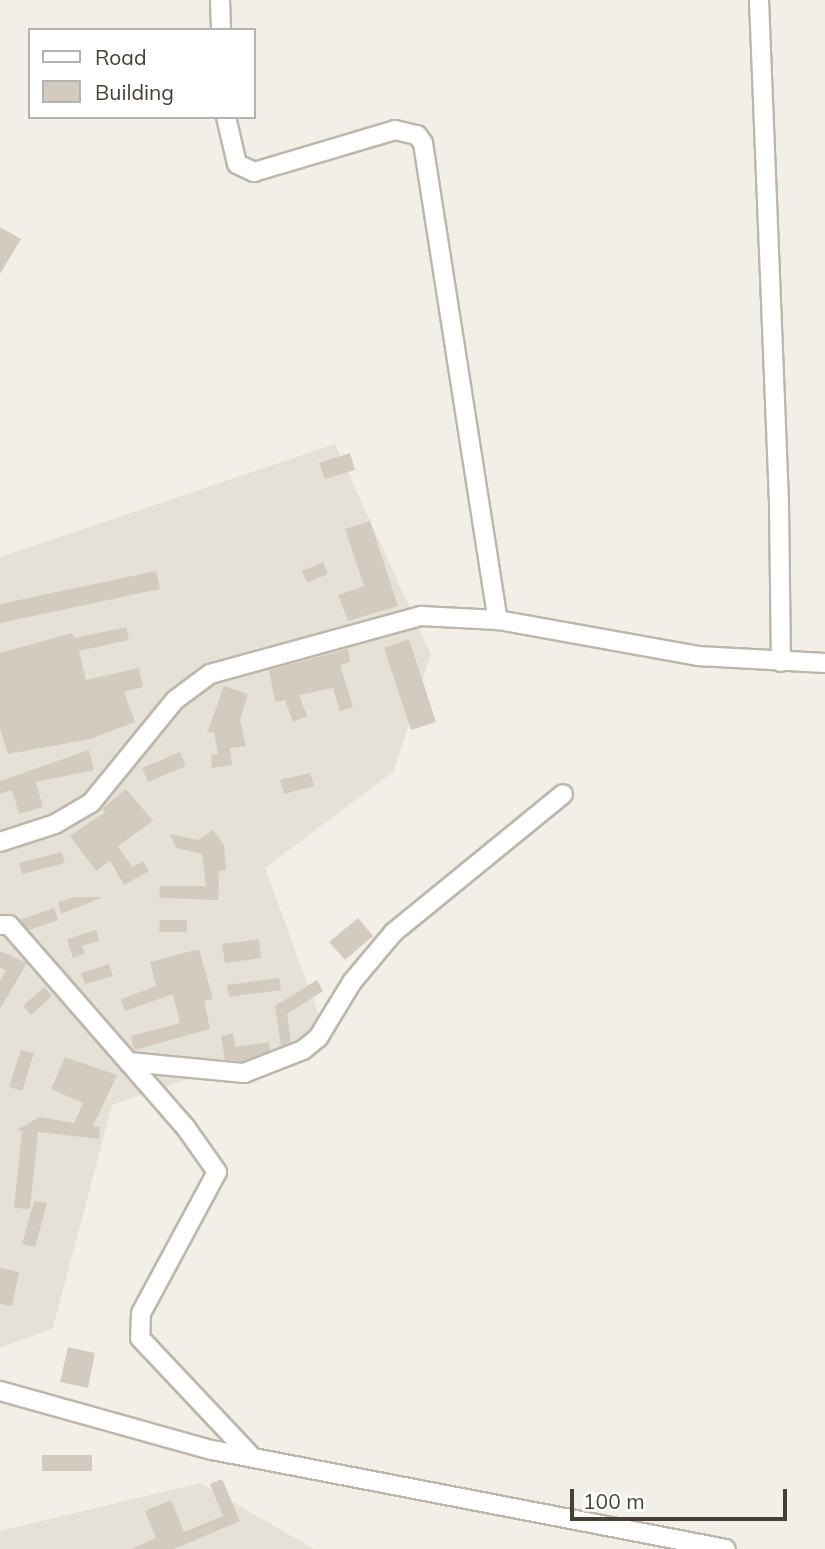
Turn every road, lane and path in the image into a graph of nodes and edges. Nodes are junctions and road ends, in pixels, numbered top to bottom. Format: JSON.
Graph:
{"nodes":[{"id":1,"x":220,"y":0,"type":"edge"},
{"id":2,"x":759,"y":0,"type":"edge"},
{"id":3,"x":220,"y":28,"type":"edge"},
{"id":4,"x":226,"y":119,"type":"edge"},
{"id":5,"x":498,"y":620,"type":"junction"},
{"id":6,"x":780,"y":662,"type":"junction"},
{"id":7,"x":825,"y":663,"type":"edge"},
{"id":8,"x":564,"y":794,"type":"dead end"},
{"id":9,"x":0,"y":842,"type":"edge"},
{"id":10,"x":0,"y":925,"type":"edge"},
{"id":11,"x":129,"y":1062,"type":"junction"},
{"id":12,"x":0,"y":1391,"type":"edge"},
{"id":13,"x":253,"y":1458,"type":"junction"},
{"id":14,"x":726,"y":1549,"type":"edge"}],
"edges":[{"from":1,"to":3,"type":"street"},
{"from":2,"to":6,"type":"street"},
{"from":4,"to":5,"type":"street"},
{"from":5,"to":6,"type":"street"},
{"from":5,"to":9,"type":"street"},
{"from":6,"to":7,"type":"street"},
{"from":8,"to":11,"type":"street"},
{"from":10,"to":11,"type":"street"},
{"from":11,"to":13,"type":"street"},
{"from":12,"to":13,"type":"street"},
{"from":13,"to":14,"type":"street"}]}
